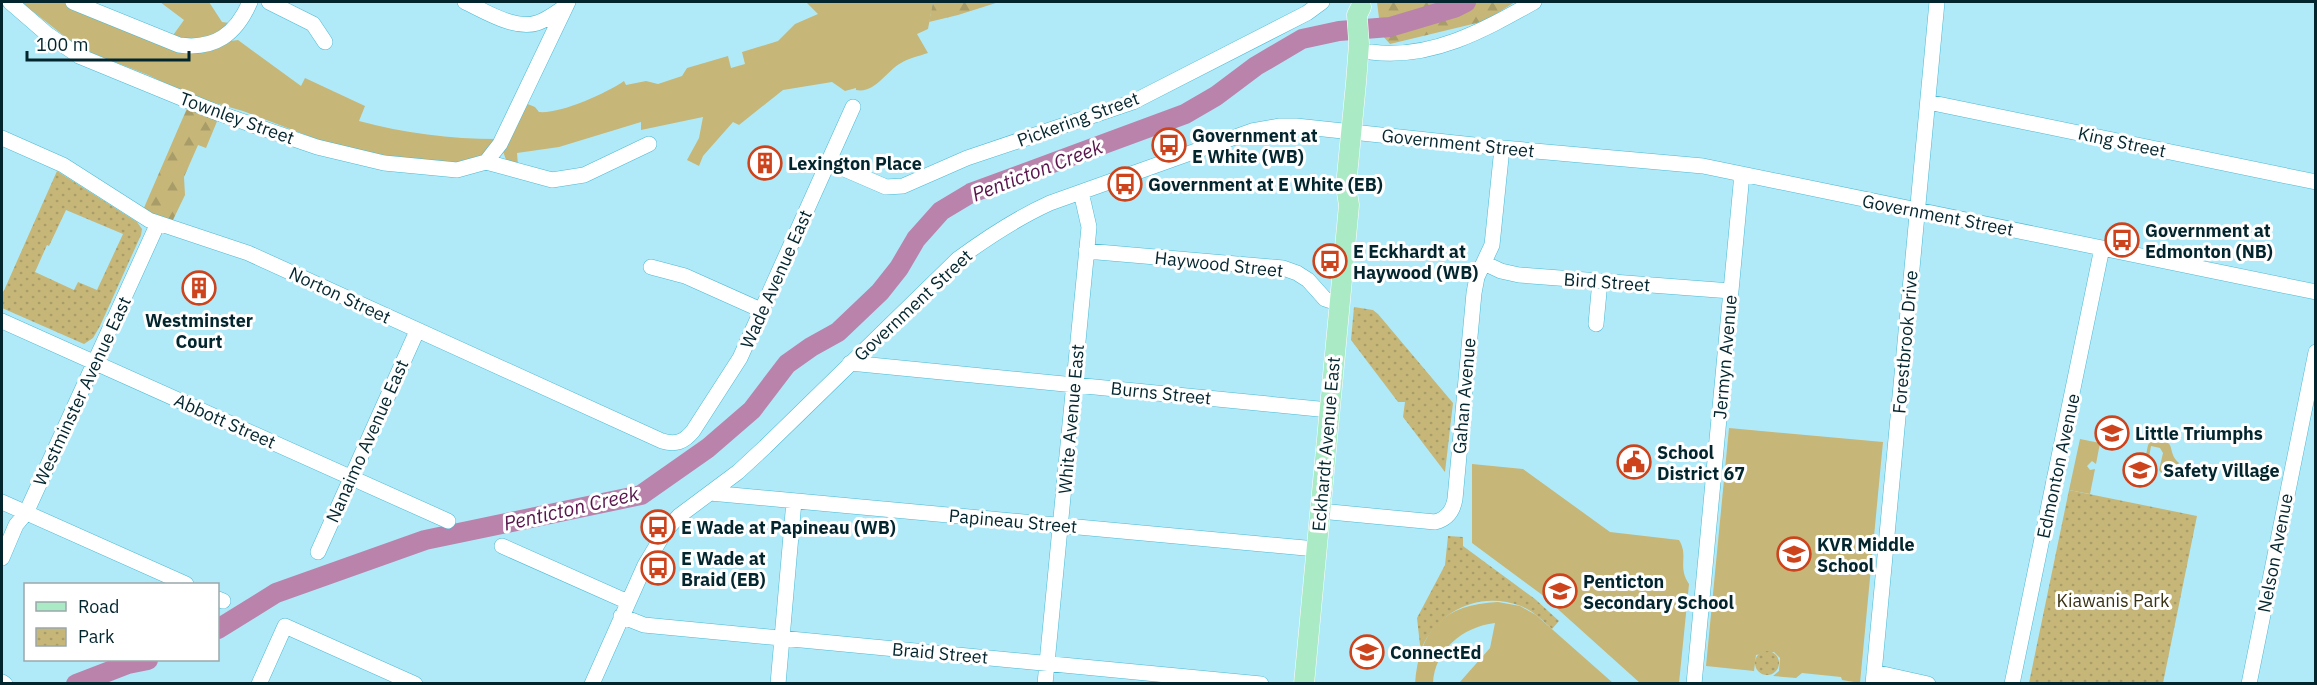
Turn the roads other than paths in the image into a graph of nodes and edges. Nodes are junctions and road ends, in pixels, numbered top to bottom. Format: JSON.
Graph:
{"nodes":[{"id":1,"x":10,"y":2,"type":"edge"},
{"id":2,"x":73,"y":2,"type":"edge"},
{"id":3,"x":250,"y":2,"type":"edge"},
{"id":4,"x":269,"y":2,"type":"edge"},
{"id":5,"x":465,"y":2,"type":"edge"},
{"id":6,"x":1326,"y":2,"type":"edge"},
{"id":7,"x":1534,"y":2,"type":"edge"},
{"id":8,"x":1937,"y":2,"type":"edge"},
{"id":9,"x":567,"y":4,"type":"edge"},
{"id":10,"x":1363,"y":8,"type":"edge"},
{"id":11,"x":325,"y":42,"type":"dead end"},
{"id":12,"x":1367,"y":46,"type":"junction"},
{"id":13,"x":1928,"y":102,"type":"junction"},
{"id":14,"x":853,"y":107,"type":"dead end"},
{"id":15,"x":1357,"y":133,"type":"junction"},
{"id":16,"x":2,"y":138,"type":"edge"},
{"id":17,"x":649,"y":144,"type":"dead end"},
{"id":18,"x":1502,"y":148,"type":"junction"},
{"id":19,"x":486,"y":162,"type":"junction"},
{"id":20,"x":828,"y":162,"type":"junction"},
{"id":21,"x":1742,"y":174,"type":"junction"},
{"id":22,"x":2316,"y":182,"type":"edge"},
{"id":23,"x":1081,"y":192,"type":"junction"},
{"id":24,"x":1918,"y":210,"type":"junction"},
{"id":25,"x":158,"y":223,"type":"junction"},
{"id":26,"x":2102,"y":248,"type":"junction"},
{"id":27,"x":1086,"y":251,"type":"junction"},
{"id":28,"x":1484,"y":263,"type":"junction"},
{"id":29,"x":651,"y":267,"type":"dead end"},
{"id":30,"x":1600,"y":281,"type":"junction"},
{"id":31,"x":1731,"y":291,"type":"junction"},
{"id":32,"x":2316,"y":292,"type":"edge"},
{"id":33,"x":1340,"y":304,"type":"junction"},
{"id":34,"x":761,"y":310,"type":"junction"},
{"id":35,"x":2,"y":321,"type":"edge"},
{"id":36,"x":1596,"y":324,"type":"dead end"},
{"id":37,"x":417,"y":331,"type":"junction"},
{"id":38,"x":2316,"y":352,"type":"edge"},
{"id":39,"x":95,"y":363,"type":"junction"},
{"id":40,"x":850,"y":363,"type":"junction"},
{"id":41,"x":1074,"y":385,"type":"junction"},
{"id":42,"x":1329,"y":410,"type":"junction"},
{"id":43,"x":682,"y":441,"type":"joint"},
{"id":44,"x":351,"y":477,"type":"junction"},
{"id":45,"x":710,"y":493,"type":"junction"},
{"id":46,"x":794,"y":501,"type":"junction"},
{"id":47,"x":2,"y":502,"type":"edge"},
{"id":48,"x":1320,"y":511,"type":"junction"},
{"id":49,"x":26,"y":513,"type":"junction"},
{"id":50,"x":448,"y":521,"type":"dead end"},
{"id":51,"x":1060,"y":526,"type":"junction"},
{"id":52,"x":502,"y":546,"type":"dead end"},
{"id":53,"x":1316,"y":549,"type":"junction"},
{"id":54,"x":318,"y":552,"type":"dead end"},
{"id":55,"x":2,"y":558,"type":"edge"},
{"id":56,"x":182,"y":583,"type":"edge"},
{"id":57,"x":625,"y":609,"type":"junction"},
{"id":58,"x":782,"y":638,"type":"junction"},
{"id":59,"x":1047,"y":663,"type":"junction"},
{"id":60,"x":1874,"y":678,"type":"edge"},
{"id":61,"x":259,"y":684,"type":"edge"},
{"id":62,"x":415,"y":684,"type":"edge"},
{"id":63,"x":592,"y":684,"type":"edge"},
{"id":64,"x":778,"y":684,"type":"edge"},
{"id":65,"x":1046,"y":684,"type":"edge"},
{"id":66,"x":1261,"y":684,"type":"edge"},
{"id":67,"x":1304,"y":684,"type":"edge"},
{"id":68,"x":1694,"y":684,"type":"edge"},
{"id":69,"x":1928,"y":684,"type":"edge"},
{"id":70,"x":2012,"y":684,"type":"edge"},
{"id":71,"x":2249,"y":684,"type":"edge"}],
"edges":[{"from":1,"to":19,"type":"street","name":"Townley Street"},
{"from":2,"to":3,"type":"street"},
{"from":4,"to":11,"type":"street"},
{"from":5,"to":9,"type":"street"},
{"from":6,"to":20,"type":"street","name":"Pickering Street"},
{"from":7,"to":12,"type":"street"},
{"from":8,"to":13,"type":"street","name":"Forestbrook Drive"},
{"from":9,"to":19,"type":"street"},
{"from":10,"to":12,"type":"main road","name":"Eckhardt Avenue East"},
{"from":12,"to":15,"type":"main road","name":"Eckhardt Avenue East"},
{"from":13,"to":22,"type":"street","name":"King Street"},
{"from":13,"to":24,"type":"street","name":"Forestbrook Drive"},
{"from":14,"to":20,"type":"street","name":"Wade Avenue East"},
{"from":15,"to":18,"type":"street","name":"Government Street"},
{"from":15,"to":23,"type":"street","name":"Government Street"},
{"from":15,"to":33,"type":"main road","name":"Eckhardt Avenue East"},
{"from":16,"to":25,"type":"street","name":"Norton Street"},
{"from":17,"to":19,"type":"street"},
{"from":18,"to":21,"type":"street","name":"Government Street"},
{"from":18,"to":28,"type":"street","name":"Gahan Avenue"},
{"from":20,"to":34,"type":"street","name":"Wade Avenue East"},
{"from":21,"to":24,"type":"street","name":"Government Street"},
{"from":21,"to":31,"type":"street","name":"Jermyn Avenue"},
{"from":23,"to":27,"type":"street","name":"White Avenue East"},
{"from":23,"to":40,"type":"street","name":"Government Street"},
{"from":24,"to":26,"type":"street","name":"Government Street"},
{"from":24,"to":60,"type":"street","name":"Forestbrook Drive"},
{"from":25,"to":37,"type":"street","name":"Norton Street"},
{"from":25,"to":39,"type":"street","name":"Westminster Avenue East"},
{"from":26,"to":32,"type":"street","name":"Government Street"},
{"from":26,"to":70,"type":"street","name":"Edmonton Avenue"},
{"from":27,"to":33,"type":"street","name":"Haywood Street"},
{"from":27,"to":41,"type":"street","name":"White Avenue East"},
{"from":28,"to":30,"type":"street","name":"Bird Street"},
{"from":28,"to":48,"type":"street","name":"Gahan Avenue"},
{"from":29,"to":34,"type":"street"},
{"from":30,"to":31,"type":"street","name":"Bird Street"},
{"from":30,"to":36,"type":"street"},
{"from":31,"to":68,"type":"street","name":"Jermyn Avenue"},
{"from":33,"to":42,"type":"main road","name":"Eckhardt Avenue East"},
{"from":34,"to":43,"type":"street","name":"Wade Avenue East"},
{"from":35,"to":39,"type":"street","name":"Abbott Street"},
{"from":37,"to":43,"type":"street","name":"Norton Street"},
{"from":37,"to":44,"type":"street","name":"Nanaimo Avenue East"},
{"from":38,"to":71,"type":"street","name":"Nelson Avenue"},
{"from":39,"to":44,"type":"street","name":"Abbott Street"},
{"from":39,"to":49,"type":"street","name":"Westminster Avenue East"},
{"from":40,"to":41,"type":"street","name":"Burns Street"},
{"from":40,"to":45,"type":"street","name":"Government Street"},
{"from":41,"to":42,"type":"street","name":"Burns Street"},
{"from":41,"to":51,"type":"street","name":"White Avenue East"},
{"from":42,"to":48,"type":"main road","name":"Eckhardt Avenue East"},
{"from":44,"to":50,"type":"street","name":"Abbott Street"},
{"from":44,"to":54,"type":"street","name":"Nanaimo Avenue East"},
{"from":45,"to":46,"type":"street","name":"Papineau Street"},
{"from":45,"to":57,"type":"street"},
{"from":46,"to":51,"type":"street","name":"Papineau Street"},
{"from":46,"to":58,"type":"street"},
{"from":47,"to":49,"type":"street"},
{"from":48,"to":53,"type":"main road","name":"Eckhardt Avenue East"},
{"from":49,"to":55,"type":"street","name":"Westminster Avenue East"},
{"from":49,"to":56,"type":"street"},
{"from":51,"to":53,"type":"street","name":"Papineau Street"},
{"from":51,"to":59,"type":"street","name":"White Avenue East"},
{"from":52,"to":57,"type":"street","name":"Braid Street"},
{"from":53,"to":67,"type":"main road","name":"Eckhardt Avenue East"},
{"from":57,"to":58,"type":"street","name":"Braid Street"},
{"from":57,"to":63,"type":"street"},
{"from":58,"to":59,"type":"street","name":"Braid Street"},
{"from":58,"to":64,"type":"street"},
{"from":59,"to":65,"type":"street","name":"White Avenue East"},
{"from":59,"to":66,"type":"street","name":"Braid Street"},
{"from":60,"to":69,"type":"street"},
{"from":61,"to":62,"type":"street"}]}
